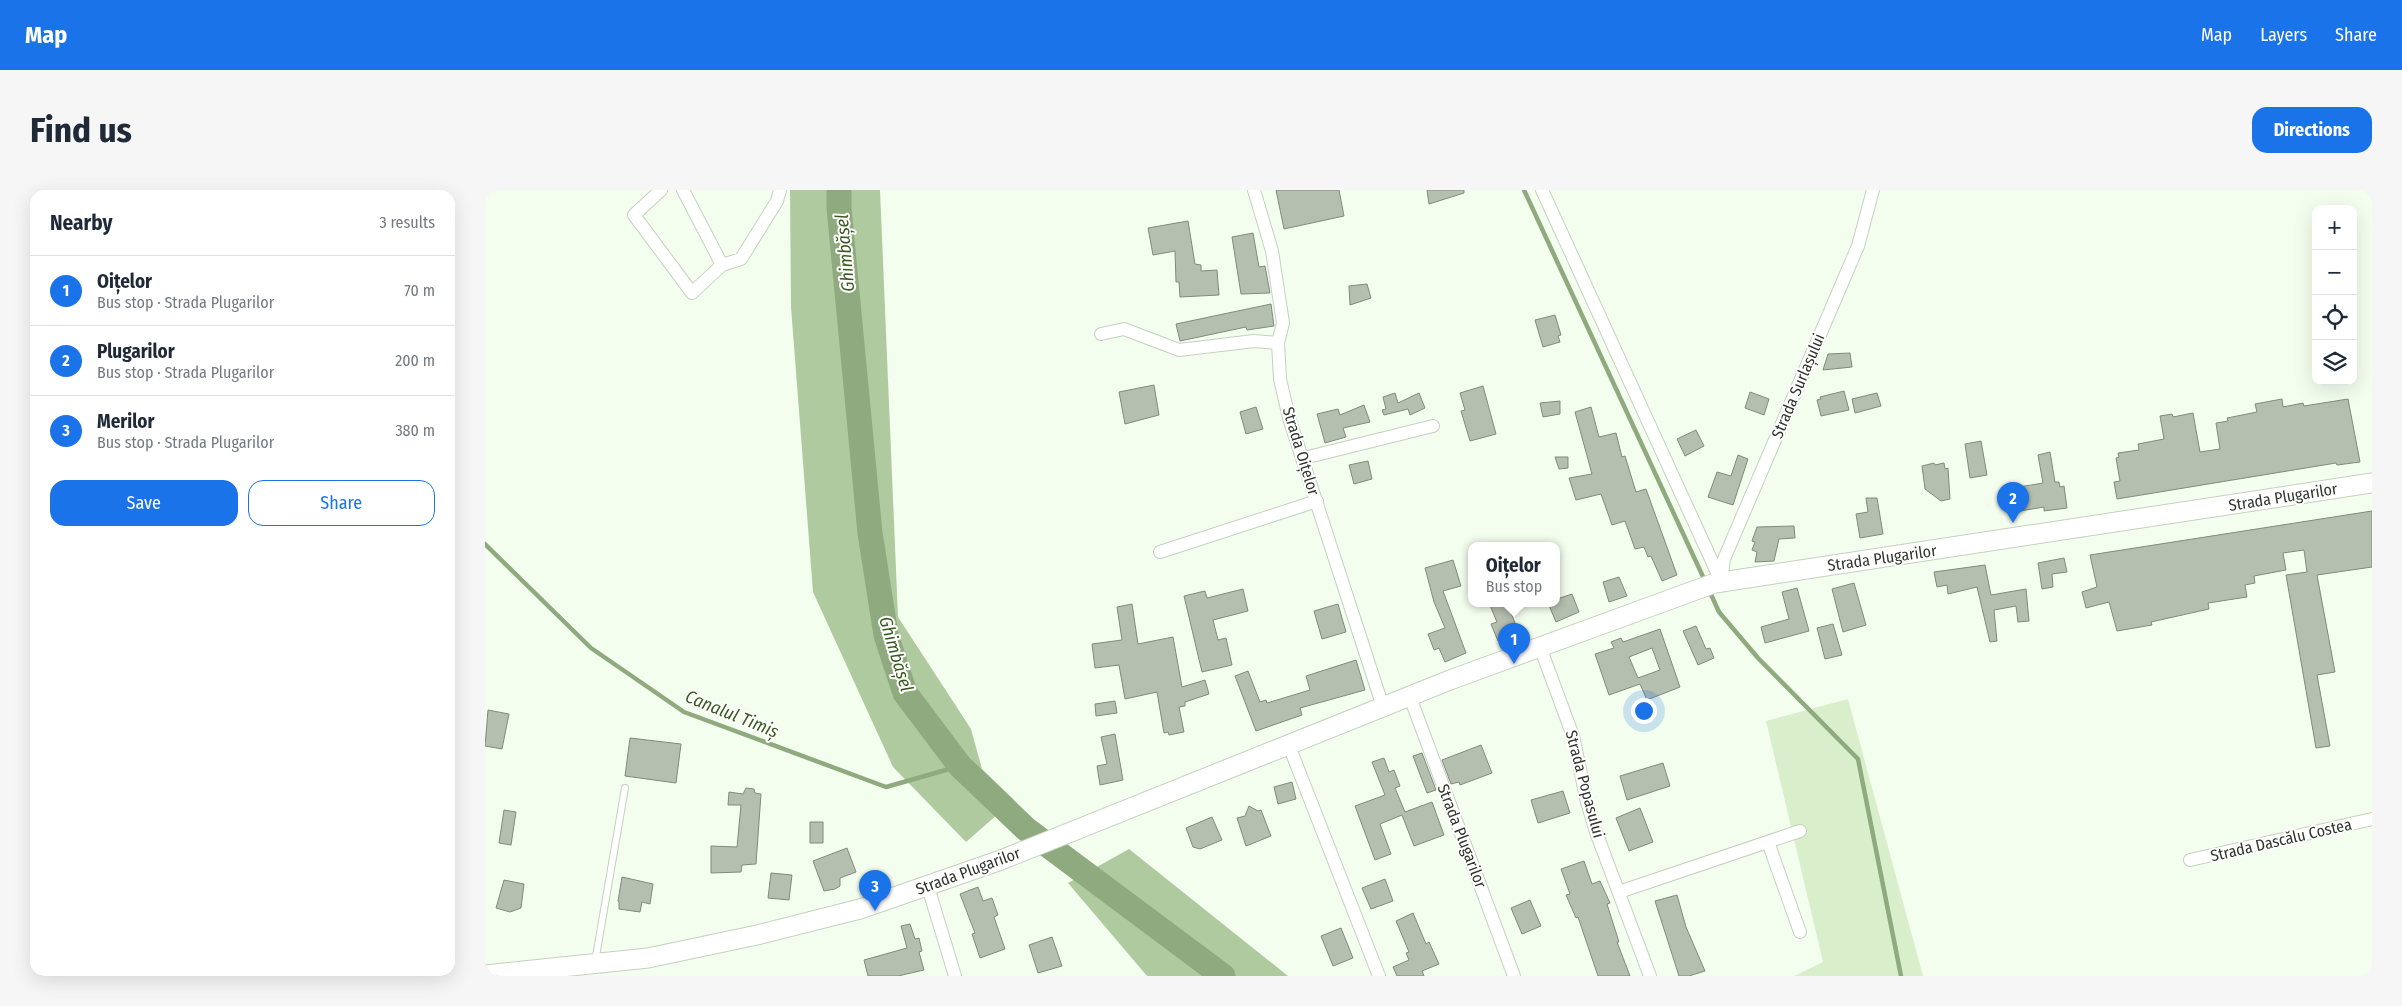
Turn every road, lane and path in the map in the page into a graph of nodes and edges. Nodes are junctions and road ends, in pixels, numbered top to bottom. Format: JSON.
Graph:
{"nodes":[{"id":1,"x":661,"y":190,"type":"edge"},
{"id":2,"x":683,"y":190,"type":"edge"},
{"id":3,"x":780,"y":190,"type":"edge"},
{"id":4,"x":1254,"y":190,"type":"edge"},
{"id":5,"x":1542,"y":190,"type":"edge"},
{"id":6,"x":1873,"y":190,"type":"edge"},
{"id":7,"x":723,"y":265,"type":"junction"},
{"id":8,"x":1101,"y":334,"type":"dead end"},
{"id":9,"x":1278,"y":343,"type":"junction"},
{"id":10,"x":1433,"y":426,"type":"dead end"},
{"id":11,"x":1304,"y":458,"type":"junction"},
{"id":12,"x":2372,"y":483,"type":"edge"},
{"id":13,"x":1317,"y":501,"type":"junction"},
{"id":14,"x":1161,"y":552,"type":"dead end"},
{"id":15,"x":1718,"y":582,"type":"junction"},
{"id":16,"x":1540,"y":647,"type":"junction"},
{"id":17,"x":1410,"y":697,"type":"junction"},
{"id":18,"x":1383,"y":707,"type":"junction"},
{"id":19,"x":1288,"y":743,"type":"junction"},
{"id":20,"x":625,"y":788,"type":"dead end"},
{"id":21,"x":2372,"y":819,"type":"edge"},
{"id":22,"x":1800,"y":831,"type":"dead end"},
{"id":23,"x":1768,"y":842,"type":"junction"},
{"id":24,"x":2190,"y":860,"type":"dead end"},
{"id":25,"x":928,"y":886,"type":"junction"},
{"id":26,"x":1619,"y":892,"type":"junction"},
{"id":27,"x":1800,"y":932,"type":"dead end"},
{"id":28,"x":594,"y":964,"type":"junction"},
{"id":29,"x":485,"y":975,"type":"edge"},
{"id":30,"x":955,"y":976,"type":"edge"},
{"id":31,"x":1379,"y":976,"type":"edge"},
{"id":32,"x":1514,"y":976,"type":"edge"},
{"id":33,"x":1650,"y":976,"type":"edge"}],
"edges":[{"from":1,"to":7,"type":"street"},
{"from":2,"to":7,"type":"street"},
{"from":3,"to":7,"type":"street"},
{"from":4,"to":9,"type":"street","name":"Strada Oițelor"},
{"from":5,"to":15,"type":"street"},
{"from":6,"to":15,"type":"street","name":"Strada Surlașului"},
{"from":8,"to":9,"type":"street"},
{"from":9,"to":11,"type":"street","name":"Strada Oițelor"},
{"from":10,"to":11,"type":"street"},
{"from":11,"to":13,"type":"street","name":"Strada Oițelor"},
{"from":12,"to":15,"type":"street","name":"Strada Plugarilor"},
{"from":13,"to":14,"type":"street"},
{"from":13,"to":18,"type":"street","name":"Strada Oițelor"},
{"from":15,"to":16,"type":"street","name":"Strada Plugarilor"},
{"from":16,"to":17,"type":"street","name":"Strada Plugarilor"},
{"from":16,"to":26,"type":"street","name":"Strada Popasului"},
{"from":17,"to":18,"type":"street","name":"Strada Plugarilor"},
{"from":17,"to":32,"type":"street","name":"Strada Plugarilor"},
{"from":18,"to":19,"type":"street","name":"Strada Plugarilor"},
{"from":19,"to":25,"type":"street","name":"Strada Plugarilor"},
{"from":19,"to":31,"type":"street"},
{"from":20,"to":28,"type":"lane"},
{"from":21,"to":24,"type":"street","name":"Strada Dascălu Costea"},
{"from":22,"to":23,"type":"street"},
{"from":23,"to":26,"type":"street"},
{"from":23,"to":27,"type":"street"},
{"from":25,"to":28,"type":"street","name":"Strada Plugarilor"},
{"from":25,"to":30,"type":"street"},
{"from":26,"to":33,"type":"street","name":"Strada Popasului"},
{"from":28,"to":29,"type":"street","name":"Strada Plugarilor"}]}
